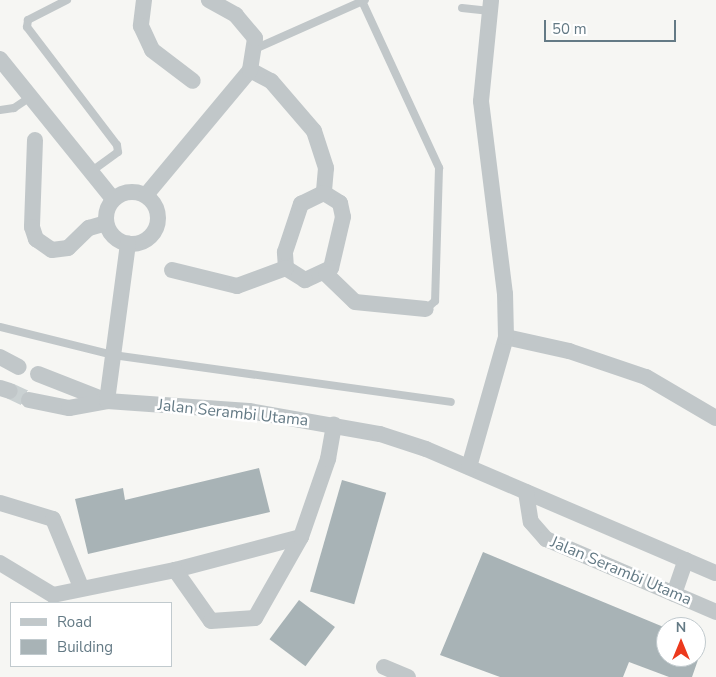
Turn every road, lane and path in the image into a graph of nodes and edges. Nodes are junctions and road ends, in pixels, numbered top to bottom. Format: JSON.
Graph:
{"nodes":[{"id":1,"x":67,"y":0,"type":"edge"},
{"id":2,"x":144,"y":0,"type":"edge"},
{"id":3,"x":209,"y":0,"type":"edge"},
{"id":4,"x":363,"y":1,"type":"edge"},
{"id":5,"x":490,"y":6,"type":"edge"},
{"id":6,"x":462,"y":8,"type":"dead end"},
{"id":7,"x":256,"y":48,"type":"junction"},
{"id":8,"x":0,"y":60,"type":"edge"},
{"id":9,"x":250,"y":70,"type":"junction"},
{"id":10,"x":193,"y":81,"type":"dead end"},
{"id":11,"x":32,"y":96,"type":"junction"},
{"id":12,"x":0,"y":110,"type":"edge"},
{"id":13,"x":36,"y":140,"type":"dead end"},
{"id":14,"x":93,"y":170,"type":"junction"},
{"id":15,"x":324,"y":193,"type":"junction"},
{"id":16,"x":146,"y":195,"type":"junction"},
{"id":17,"x":113,"y":199,"type":"junction"},
{"id":18,"x":106,"y":223,"type":"junction"},
{"id":19,"x":128,"y":243,"type":"junction"},
{"id":20,"x":286,"y":268,"type":"junction"},
{"id":21,"x":172,"y":270,"type":"dead end"},
{"id":22,"x":326,"y":274,"type":"junction"},
{"id":23,"x":426,"y":309,"type":"joint"},
{"id":24,"x":0,"y":327,"type":"edge"},
{"id":25,"x":506,"y":338,"type":"junction"},
{"id":26,"x":113,"y":355,"type":"junction"},
{"id":27,"x":0,"y":357,"type":"edge"},
{"id":28,"x":19,"y":366,"type":"dead end"},
{"id":29,"x":38,"y":374,"type":"dead end"},
{"id":30,"x":29,"y":400,"type":"tunnel mouth"},
{"id":31,"x":107,"y":401,"type":"junction"},
{"id":32,"x":451,"y":402,"type":"dead end"},
{"id":33,"x":716,"y":418,"type":"edge"},
{"id":34,"x":334,"y":425,"type":"junction"},
{"id":35,"x":469,"y":468,"type":"junction"},
{"id":36,"x":526,"y":492,"type":"junction"},
{"id":37,"x":0,"y":503,"type":"edge"},
{"id":38,"x":301,"y":537,"type":"junction"},
{"id":39,"x":686,"y":560,"type":"junction"},
{"id":40,"x":0,"y":563,"type":"edge"},
{"id":41,"x":175,"y":570,"type":"junction"},
{"id":42,"x":716,"y":573,"type":"edge"},
{"id":43,"x":82,"y":586,"type":"junction"},
{"id":44,"x":674,"y":594,"type":"junction"},
{"id":45,"x":716,"y":612,"type":"edge"},
{"id":46,"x":384,"y":668,"type":"dead end"},
{"id":47,"x":408,"y":677,"type":"edge"}],
"edges":[{"from":1,"to":14,"type":"lane"},
{"from":2,"to":10,"type":"street"},
{"from":3,"to":7,"type":"street"},
{"from":4,"to":7,"type":"lane"},
{"from":4,"to":23,"type":"lane"},
{"from":5,"to":6,"type":"lane"},
{"from":5,"to":25,"type":"street"},
{"from":7,"to":9,"type":"street"},
{"from":8,"to":11,"type":"street"},
{"from":9,"to":15,"type":"street"},
{"from":9,"to":16,"type":"street"},
{"from":11,"to":12,"type":"lane"},
{"from":11,"to":14,"type":"street"},
{"from":13,"to":18,"type":"street"},
{"from":14,"to":17,"type":"street"},
{"from":15,"to":20,"type":"street"},
{"from":15,"to":22,"type":"street"},
{"from":16,"to":17,"type":"street"},
{"from":16,"to":19,"type":"street"},
{"from":17,"to":18,"type":"street"},
{"from":18,"to":19,"type":"street"},
{"from":19,"to":26,"type":"street"},
{"from":20,"to":21,"type":"street"},
{"from":20,"to":22,"type":"street"},
{"from":22,"to":23,"type":"street"},
{"from":24,"to":26,"type":"lane"},
{"from":25,"to":33,"type":"street"},
{"from":25,"to":35,"type":"street"},
{"from":26,"to":31,"type":"street"},
{"from":26,"to":32,"type":"lane"},
{"from":27,"to":28,"type":"street"},
{"from":29,"to":31,"type":"street","name":"Jalan Serambi Utama"},
{"from":30,"to":31,"type":"street","name":"Jalan Serambi Utama"},
{"from":31,"to":34,"type":"street","name":"Jalan Serambi Utama"},
{"from":34,"to":35,"type":"street","name":"Jalan Serambi Utama"},
{"from":34,"to":38,"type":"street"},
{"from":35,"to":36,"type":"street","name":"Jalan Serambi Utama"},
{"from":36,"to":39,"type":"street","name":"Jalan Serambi Utama"},
{"from":36,"to":44,"type":"street","name":"Jalan Serambi Utama"},
{"from":37,"to":43,"type":"street"},
{"from":38,"to":41,"type":"street"},
{"from":38,"to":41,"type":"street"},
{"from":39,"to":42,"type":"street","name":"Jalan Serambi Utama"},
{"from":39,"to":44,"type":"street"},
{"from":40,"to":43,"type":"street"},
{"from":41,"to":43,"type":"street"},
{"from":44,"to":45,"type":"street","name":"Jalan Serambi Utama"},
{"from":46,"to":47,"type":"street"}]}
